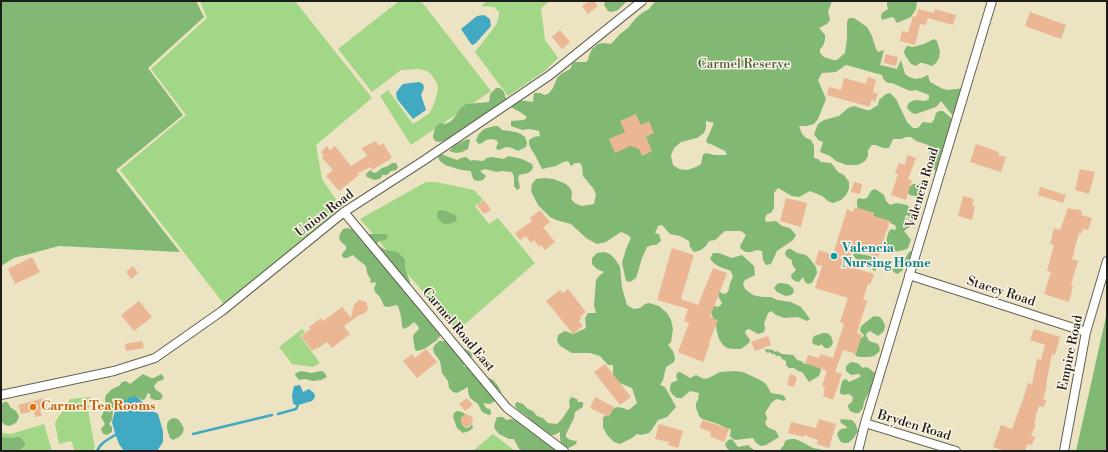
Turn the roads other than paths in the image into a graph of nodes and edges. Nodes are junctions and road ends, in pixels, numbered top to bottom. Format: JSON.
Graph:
{"nodes":[{"id":1,"x":642,"y":1,"type":"edge"},
{"id":2,"x":992,"y":1,"type":"edge"},
{"id":3,"x":344,"y":212,"type":"junction"},
{"id":4,"x":1107,"y":261,"type":"edge"},
{"id":5,"x":910,"y":275,"type":"junction"},
{"id":6,"x":1086,"y":332,"type":"junction"},
{"id":7,"x":1,"y":395,"type":"edge"},
{"id":8,"x":865,"y":423,"type":"junction"},
{"id":9,"x":564,"y":451,"type":"edge"},
{"id":10,"x":858,"y":451,"type":"edge"},
{"id":11,"x":956,"y":451,"type":"edge"},
{"id":12,"x":1064,"y":451,"type":"edge"}],
"edges":[{"from":1,"to":3,"type":"street","name":"Union Road"},
{"from":2,"to":5,"type":"street","name":"Valencia Road"},
{"from":3,"to":7,"type":"street","name":"Union Road"},
{"from":3,"to":9,"type":"street","name":"Carmel Road East"},
{"from":4,"to":6,"type":"street","name":"Empire Road"},
{"from":5,"to":6,"type":"street","name":"Stacey Road"},
{"from":5,"to":8,"type":"street","name":"Valencia Road"},
{"from":6,"to":12,"type":"street","name":"Empire Road"},
{"from":8,"to":10,"type":"street","name":"Valencia Road"},
{"from":8,"to":11,"type":"street","name":"Bryden Road"}]}
